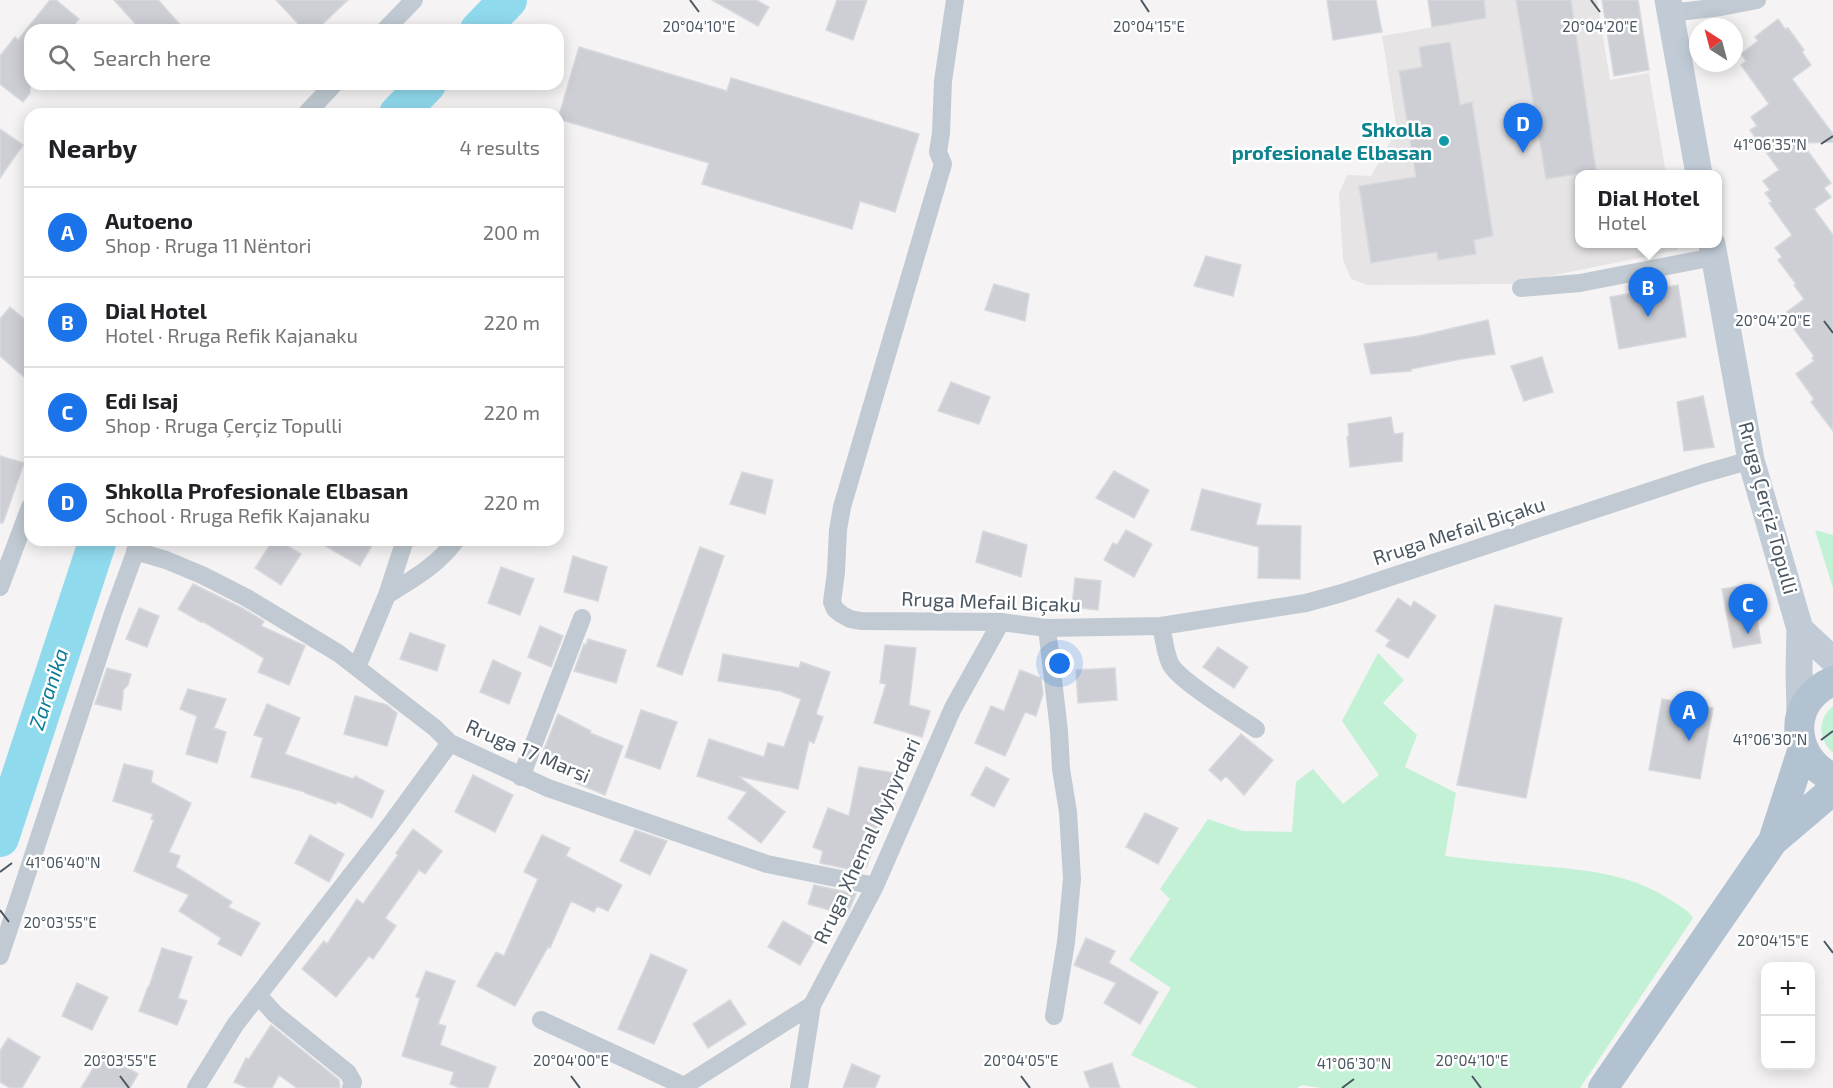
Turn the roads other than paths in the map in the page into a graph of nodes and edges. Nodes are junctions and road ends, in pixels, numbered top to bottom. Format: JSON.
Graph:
{"nodes":[{"id":1,"x":414,"y":0,"type":"edge"},
{"id":2,"x":955,"y":0,"type":"edge"},
{"id":3,"x":1757,"y":0,"type":"edge"},
{"id":4,"x":1669,"y":7,"type":"edge"},
{"id":5,"x":391,"y":24,"type":"edge"},
{"id":6,"x":328,"y":90,"type":"edge"},
{"id":7,"x":312,"y":108,"type":"edge"},
{"id":8,"x":1698,"y":170,"type":"edge"},
{"id":9,"x":1713,"y":250,"type":"edge"},
{"id":10,"x":1521,"y":288,"type":"dead end"},
{"id":11,"x":1751,"y":460,"type":"junction"},
{"id":12,"x":24,"y":523,"type":"edge"},
{"id":13,"x":137,"y":546,"type":"edge"},
{"id":14,"x":139,"y":546,"type":"edge"},
{"id":15,"x":403,"y":546,"type":"edge"},
{"id":16,"x":452,"y":546,"type":"edge"},
{"id":17,"x":0,"y":587,"type":"edge"},
{"id":18,"x":387,"y":595,"type":"junction"},
{"id":19,"x":582,"y":618,"type":"dead end"},
{"id":20,"x":1001,"y":622,"type":"junction"},
{"id":21,"x":1161,"y":626,"type":"junction"},
{"id":22,"x":1047,"y":628,"type":"junction"},
{"id":23,"x":1800,"y":629,"type":"junction"},
{"id":24,"x":1833,"y":660,"type":"edge"},
{"id":25,"x":357,"y":667,"type":"junction"},
{"id":26,"x":1833,"y":681,"type":"edge"},
{"id":27,"x":1800,"y":714,"type":"junction"},
{"id":28,"x":1256,"y":729,"type":"dead end"},
{"id":29,"x":450,"y":743,"type":"junction"},
{"id":30,"x":1803,"y":748,"type":"junction"},
{"id":31,"x":521,"y":777,"type":"junction"},
{"id":32,"x":1833,"y":778,"type":"edge"},
{"id":33,"x":1833,"y":790,"type":"edge"},
{"id":34,"x":1773,"y":841,"type":"junction"},
{"id":35,"x":875,"y":886,"type":"junction"},
{"id":36,"x":0,"y":956,"type":"edge"},
{"id":37,"x":258,"y":995,"type":"junction"},
{"id":38,"x":812,"y":1005,"type":"junction"},
{"id":39,"x":1054,"y":1016,"type":"dead end"},
{"id":40,"x":541,"y":1020,"type":"dead end"},
{"id":41,"x":681,"y":1087,"type":"edge"},
{"id":42,"x":196,"y":1088,"type":"edge"},
{"id":43,"x":351,"y":1088,"type":"edge"},
{"id":44,"x":800,"y":1088,"type":"edge"},
{"id":45,"x":1604,"y":1088,"type":"edge"}],
"edges":[{"from":1,"to":5,"type":"street"},
{"from":2,"to":20,"type":"street","name":"Rruga Mefail Biçaku"},
{"from":3,"to":4,"type":"street"},
{"from":4,"to":8,"type":"main road"},
{"from":6,"to":7,"type":"street"},
{"from":9,"to":10,"type":"street"},
{"from":9,"to":11,"type":"main road","name":"Rruga Çerçiz Topulli"},
{"from":11,"to":21,"type":"street","name":"Rruga Mefail Biçaku"},
{"from":11,"to":23,"type":"main road","name":"Rruga Çerçiz Topulli"},
{"from":12,"to":17,"type":"street"},
{"from":13,"to":36,"type":"street"},
{"from":14,"to":25,"type":"street","name":"Rruga 17 Marsi"},
{"from":15,"to":18,"type":"street"},
{"from":16,"to":18,"type":"street"},
{"from":18,"to":25,"type":"street"},
{"from":19,"to":31,"type":"street"},
{"from":20,"to":22,"type":"street","name":"Rruga Mefail Biçaku"},
{"from":20,"to":35,"type":"street","name":"Rruga Xhemal Myhyrdari"},
{"from":21,"to":22,"type":"street","name":"Rruga Mefail Biçaku"},
{"from":21,"to":28,"type":"street"},
{"from":22,"to":39,"type":"street"},
{"from":23,"to":24,"type":"main road"},
{"from":23,"to":27,"type":"main road"},
{"from":25,"to":29,"type":"street","name":"Rruga 17 Marsi"},
{"from":26,"to":27,"type":"main road"},
{"from":27,"to":30,"type":"main road"},
{"from":29,"to":31,"type":"street","name":"Rruga 17 Marsi"},
{"from":29,"to":37,"type":"street"},
{"from":30,"to":32,"type":"main road"},
{"from":30,"to":34,"type":"main road"},
{"from":31,"to":35,"type":"street","name":"Rruga 17 Marsi"},
{"from":33,"to":34,"type":"main road"},
{"from":34,"to":45,"type":"main road"},
{"from":35,"to":38,"type":"street","name":"Rruga Xhemal Myhyrdari"},
{"from":37,"to":42,"type":"street"},
{"from":37,"to":43,"type":"street"},
{"from":38,"to":41,"type":"street"},
{"from":38,"to":44,"type":"street","name":"Rruga Xhemal Myhyrdari"},
{"from":40,"to":41,"type":"street"}]}
